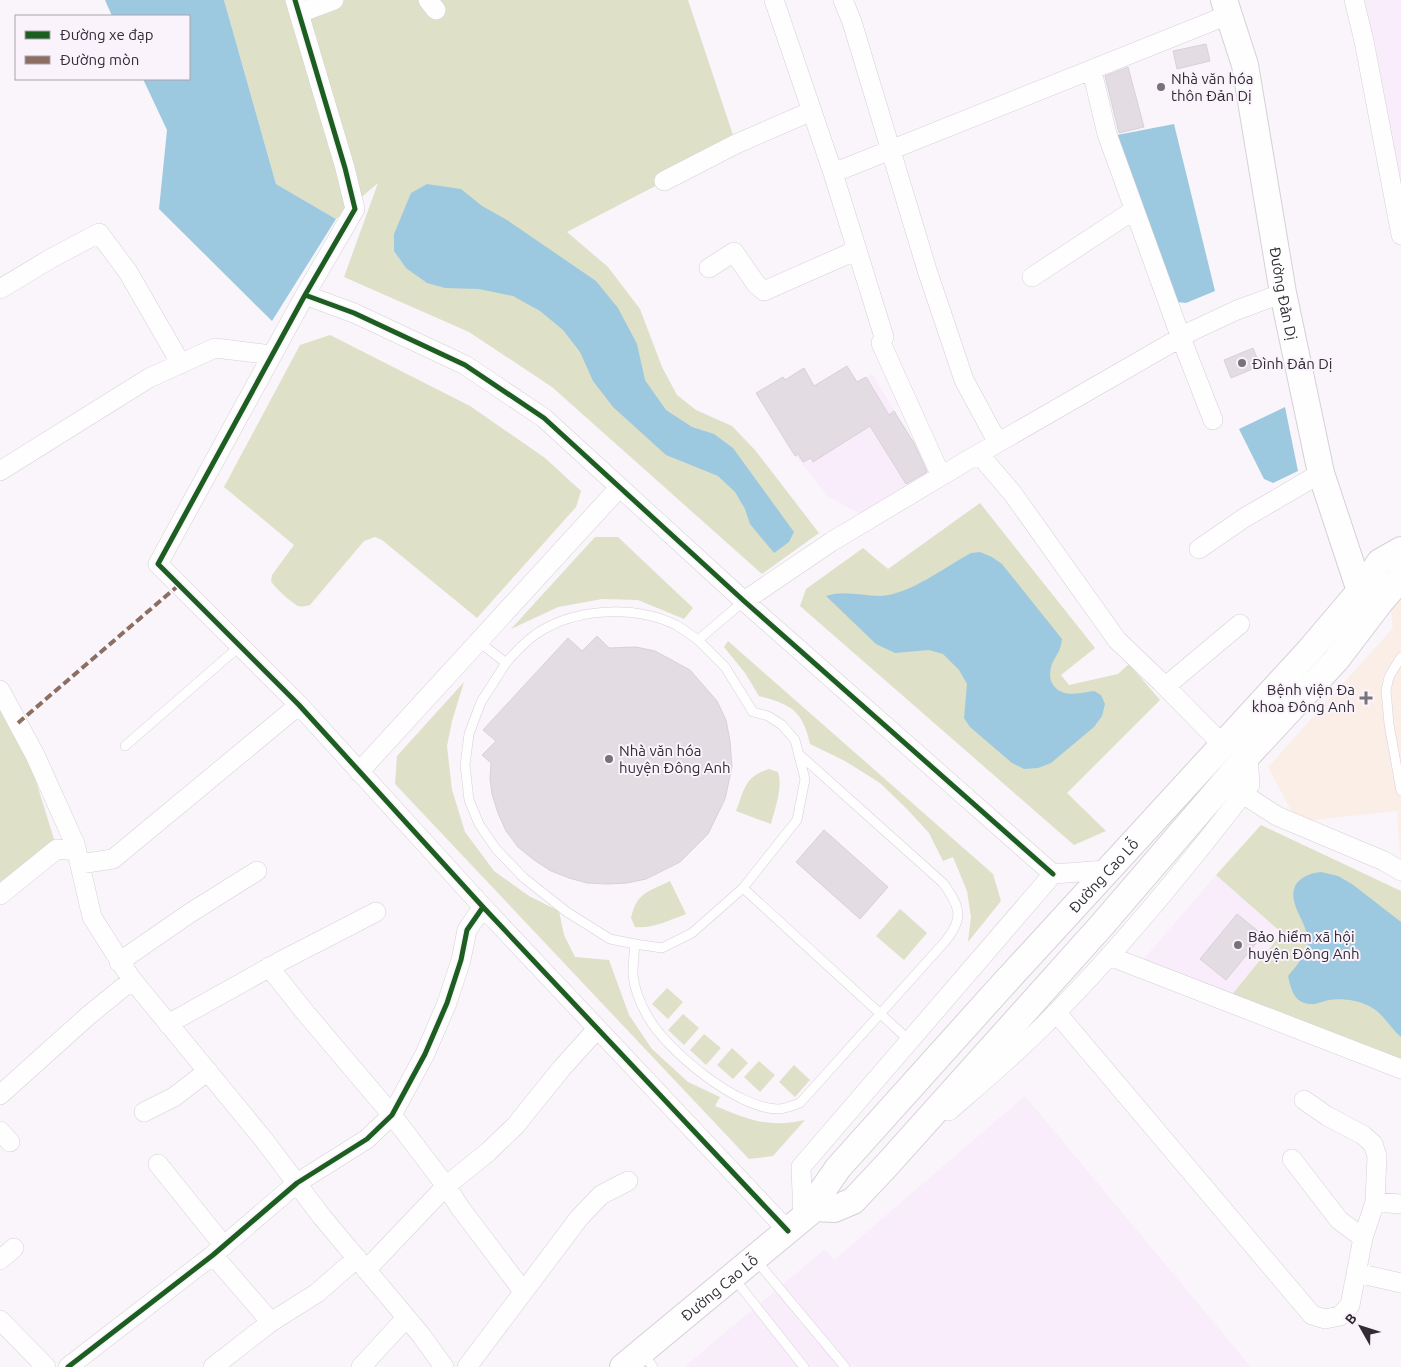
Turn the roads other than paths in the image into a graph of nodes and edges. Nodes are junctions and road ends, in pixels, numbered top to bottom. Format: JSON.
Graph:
{"nodes":[{"id":1,"x":334,"y":0,"type":"edge"},
{"id":2,"x":774,"y":0,"type":"edge"},
{"id":3,"x":843,"y":0,"type":"edge"},
{"id":4,"x":1354,"y":0,"type":"edge"},
{"id":5,"x":297,"y":7,"type":"edge"},
{"id":6,"x":1226,"y":8,"type":"edge"},
{"id":7,"x":1092,"y":71,"type":"junction"},
{"id":8,"x":812,"y":111,"type":"junction"},
{"id":9,"x":891,"y":150,"type":"junction"},
{"id":10,"x":832,"y":174,"type":"junction"},
{"id":11,"x":664,"y":181,"type":"dead end"},
{"id":12,"x":1134,"y":210,"type":"junction"},
{"id":13,"x":1401,"y":235,"type":"edge"},
{"id":14,"x":857,"y":250,"type":"junction"},
{"id":15,"x":709,"y":268,"type":"dead end"},
{"id":16,"x":1032,"y":276,"type":"dead end"},
{"id":17,"x":0,"y":288,"type":"edge"},
{"id":18,"x":1283,"y":293,"type":"junction"},
{"id":19,"x":305,"y":295,"type":"junction"},
{"id":20,"x":1187,"y":335,"type":"junction"},
{"id":21,"x":272,"y":355,"type":"junction"},
{"id":22,"x":181,"y":364,"type":"junction"},
{"id":23,"x":1213,"y":420,"type":"dead end"},
{"id":24,"x":998,"y":444,"type":"junction"},
{"id":25,"x":979,"y":454,"type":"junction"},
{"id":26,"x":0,"y":472,"type":"edge"},
{"id":27,"x":1321,"y":473,"type":"junction"},
{"id":28,"x":941,"y":476,"type":"junction"},
{"id":29,"x":619,"y":488,"type":"junction"},
{"id":30,"x":1199,"y":550,"type":"dead end"},
{"id":31,"x":1401,"y":550,"type":"edge"},
{"id":32,"x":1401,"y":578,"type":"edge"},
{"id":33,"x":1368,"y":600,"type":"junction"},
{"id":34,"x":744,"y":601,"type":"junction"},
{"id":35,"x":1240,"y":624,"type":"dead end"},
{"id":36,"x":698,"y":640,"type":"junction"},
{"id":37,"x":478,"y":641,"type":"junction"},
{"id":38,"x":241,"y":645,"type":"junction"},
{"id":39,"x":1401,"y":657,"type":"edge"},
{"id":40,"x":506,"y":663,"type":"junction"},
{"id":41,"x":1166,"y":686,"type":"junction"},
{"id":42,"x":0,"y":690,"type":"edge"},
{"id":43,"x":299,"y":704,"type":"junction"},
{"id":44,"x":1222,"y":745,"type":"junction"},
{"id":45,"x":125,"y":746,"type":"dead end"},
{"id":46,"x":800,"y":755,"type":"junction"},
{"id":47,"x":1248,"y":755,"type":"junction"},
{"id":48,"x":359,"y":772,"type":"junction"},
{"id":49,"x":1401,"y":791,"type":"edge"},
{"id":50,"x":1243,"y":794,"type":"junction"},
{"id":51,"x":79,"y":858,"type":"junction"},
{"id":52,"x":1106,"y":870,"type":"junction"},
{"id":53,"x":257,"y":871,"type":"dead end"},
{"id":54,"x":1401,"y":872,"type":"edge"},
{"id":55,"x":1053,"y":874,"type":"junction"},
{"id":56,"x":1155,"y":882,"type":"junction"},
{"id":57,"x":743,"y":888,"type":"junction"},
{"id":58,"x":0,"y":895,"type":"edge"},
{"id":59,"x":483,"y":907,"type":"junction"},
{"id":60,"x":376,"y":912,"type":"dead end"},
{"id":61,"x":635,"y":944,"type":"junction"},
{"id":62,"x":1109,"y":956,"type":"junction"},
{"id":63,"x":119,"y":962,"type":"junction"},
{"id":64,"x":269,"y":967,"type":"junction"},
{"id":65,"x":132,"y":980,"type":"junction"},
{"id":66,"x":1056,"y":1012,"type":"junction"},
{"id":67,"x":881,"y":1013,"type":"junction"},
{"id":68,"x":168,"y":1024,"type":"junction"},
{"id":69,"x":597,"y":1029,"type":"junction"},
{"id":70,"x":910,"y":1041,"type":"junction"},
{"id":71,"x":1401,"y":1070,"type":"edge"},
{"id":72,"x":208,"y":1072,"type":"junction"},
{"id":73,"x":0,"y":1095,"type":"edge"},
{"id":74,"x":1304,"y":1100,"type":"dead end"},
{"id":75,"x":144,"y":1112,"type":"dead end"},
{"id":76,"x":392,"y":1114,"type":"junction"},
{"id":77,"x":1292,"y":1159,"type":"dead end"},
{"id":78,"x":158,"y":1164,"type":"dead end"},
{"id":79,"x":886,"y":1166,"type":"junction"},
{"id":80,"x":628,"y":1181,"type":"dead end"},
{"id":81,"x":297,"y":1183,"type":"junction"},
{"id":82,"x":446,"y":1186,"type":"junction"},
{"id":83,"x":1375,"y":1202,"type":"junction"},
{"id":84,"x":1401,"y":1204,"type":"edge"},
{"id":85,"x":802,"y":1219,"type":"junction"},
{"id":86,"x":1363,"y":1238,"type":"junction"},
{"id":87,"x":218,"y":1251,"type":"junction"},
{"id":88,"x":755,"y":1258,"type":"junction"},
{"id":89,"x":361,"y":1264,"type":"junction"},
{"id":90,"x":1357,"y":1273,"type":"junction"},
{"id":91,"x":733,"y":1277,"type":"junction"},
{"id":92,"x":1401,"y":1283,"type":"edge"},
{"id":93,"x":523,"y":1291,"type":"junction"},
{"id":94,"x":406,"y":1318,"type":"junction"},
{"id":95,"x":0,"y":1320,"type":"edge"},
{"id":96,"x":271,"y":1322,"type":"junction"},
{"id":97,"x":639,"y":1362,"type":"edge"},
{"id":98,"x":46,"y":1367,"type":"edge"},
{"id":99,"x":68,"y":1367,"type":"edge"},
{"id":100,"x":213,"y":1367,"type":"edge"},
{"id":101,"x":362,"y":1367,"type":"edge"},
{"id":102,"x":444,"y":1367,"type":"edge"},
{"id":103,"x":467,"y":1367,"type":"edge"},
{"id":104,"x":804,"y":1367,"type":"edge"},
{"id":105,"x":845,"y":1367,"type":"edge"}],
"edges":[{"from":1,"to":5,"type":"street"},
{"from":2,"to":8,"type":"street"},
{"from":3,"to":9,"type":"street"},
{"from":4,"to":13,"type":"street"},
{"from":5,"to":19,"type":"street"},
{"from":6,"to":7,"type":"street"},
{"from":6,"to":18,"type":"main road","name":"Đường Đản Dị"},
{"from":7,"to":9,"type":"street"},
{"from":7,"to":12,"type":"street"},
{"from":8,"to":10,"type":"street"},
{"from":8,"to":11,"type":"street"},
{"from":9,"to":10,"type":"street"},
{"from":9,"to":24,"type":"street"},
{"from":10,"to":14,"type":"street"},
{"from":12,"to":16,"type":"street"},
{"from":12,"to":20,"type":"street"},
{"from":14,"to":15,"type":"street"},
{"from":14,"to":28,"type":"street"},
{"from":17,"to":22,"type":"street"},
{"from":18,"to":20,"type":"street"},
{"from":18,"to":27,"type":"main road","name":"Đường Đản Dị"},
{"from":19,"to":21,"type":"street"},
{"from":19,"to":29,"type":"street"},
{"from":20,"to":23,"type":"street"},
{"from":20,"to":24,"type":"street"},
{"from":21,"to":22,"type":"street"},
{"from":21,"to":38,"type":"street"},
{"from":22,"to":26,"type":"street"},
{"from":24,"to":25,"type":"street"},
{"from":25,"to":28,"type":"street"},
{"from":25,"to":41,"type":"street"},
{"from":27,"to":30,"type":"street"},
{"from":27,"to":33,"type":"main road","name":"Đường Đản Dị"},
{"from":28,"to":34,"type":"street"},
{"from":29,"to":34,"type":"street"},
{"from":29,"to":37,"type":"street"},
{"from":31,"to":33,"type":"main road","name":"Đường Cao Lỗ"},
{"from":32,"to":33,"type":"main road","name":"Đường Cao Lỗ"},
{"from":33,"to":44,"type":"main road","name":"Đường Cao Lỗ"},
{"from":33,"to":47,"type":"main road","name":"Đường Cao Lỗ"},
{"from":34,"to":36,"type":"lane"},
{"from":34,"to":55,"type":"street"},
{"from":35,"to":41,"type":"street"},
{"from":36,"to":40,"type":"lane"},
{"from":36,"to":46,"type":"lane"},
{"from":37,"to":40,"type":"lane"},
{"from":37,"to":48,"type":"street"},
{"from":38,"to":43,"type":"street"},
{"from":38,"to":45,"type":"lane"},
{"from":39,"to":49,"type":"lane"},
{"from":40,"to":61,"type":"lane"},
{"from":41,"to":44,"type":"street"},
{"from":42,"to":51,"type":"street"},
{"from":43,"to":48,"type":"street"},
{"from":43,"to":51,"type":"street"},
{"from":44,"to":52,"type":"main road","name":"Đường Cao Lỗ"},
{"from":46,"to":57,"type":"lane"},
{"from":46,"to":67,"type":"lane"},
{"from":47,"to":50,"type":"street"},
{"from":47,"to":56,"type":"main road","name":"Đường Cao Lỗ"},
{"from":48,"to":59,"type":"street"},
{"from":50,"to":54,"type":"street"},
{"from":50,"to":56,"type":"street"},
{"from":51,"to":58,"type":"street"},
{"from":51,"to":63,"type":"street"},
{"from":52,"to":55,"type":"street"},
{"from":52,"to":85,"type":"main road","name":"Đường Cao Lỗ"},
{"from":53,"to":63,"type":"street"},
{"from":55,"to":70,"type":"street"},
{"from":56,"to":62,"type":"street"},
{"from":56,"to":79,"type":"main road","name":"Đường Cao Lỗ"},
{"from":57,"to":61,"type":"lane"},
{"from":57,"to":67,"type":"lane"},
{"from":59,"to":69,"type":"street"},
{"from":59,"to":76,"type":"street"},
{"from":60,"to":64,"type":"street"},
{"from":61,"to":67,"type":"lane"},
{"from":62,"to":66,"type":"street"},
{"from":62,"to":71,"type":"street"},
{"from":63,"to":65,"type":"street"},
{"from":64,"to":68,"type":"street"},
{"from":64,"to":76,"type":"street"},
{"from":65,"to":68,"type":"street"},
{"from":65,"to":73,"type":"street"},
{"from":66,"to":79,"type":"street"},
{"from":66,"to":90,"type":"street"},
{"from":67,"to":70,"type":"lane"},
{"from":68,"to":72,"type":"street"},
{"from":69,"to":82,"type":"street"},
{"from":69,"to":85,"type":"street"},
{"from":70,"to":85,"type":"street"},
{"from":72,"to":75,"type":"street"},
{"from":72,"to":81,"type":"street"},
{"from":74,"to":83,"type":"street"},
{"from":76,"to":81,"type":"street"},
{"from":76,"to":82,"type":"street"},
{"from":77,"to":86,"type":"street"},
{"from":78,"to":87,"type":"street"},
{"from":79,"to":85,"type":"main road","name":"Đường Cao Lỗ"},
{"from":80,"to":93,"type":"street"},
{"from":81,"to":87,"type":"street"},
{"from":81,"to":89,"type":"street"},
{"from":82,"to":89,"type":"street"},
{"from":82,"to":93,"type":"street"},
{"from":83,"to":84,"type":"street"},
{"from":83,"to":86,"type":"street"},
{"from":85,"to":88,"type":"main road","name":"Đường Cao Lỗ"},
{"from":86,"to":90,"type":"street"},
{"from":87,"to":96,"type":"street"},
{"from":87,"to":99,"type":"street"},
{"from":88,"to":91,"type":"main road","name":"Đường Cao Lỗ"},
{"from":88,"to":105,"type":"lane"},
{"from":89,"to":94,"type":"street"},
{"from":89,"to":96,"type":"street"},
{"from":90,"to":92,"type":"street"},
{"from":91,"to":97,"type":"main road","name":"Đường Cao Lỗ"},
{"from":91,"to":104,"type":"lane"},
{"from":93,"to":103,"type":"street"},
{"from":94,"to":101,"type":"street"},
{"from":94,"to":102,"type":"street"},
{"from":95,"to":98,"type":"street"},
{"from":96,"to":100,"type":"street"}]}
